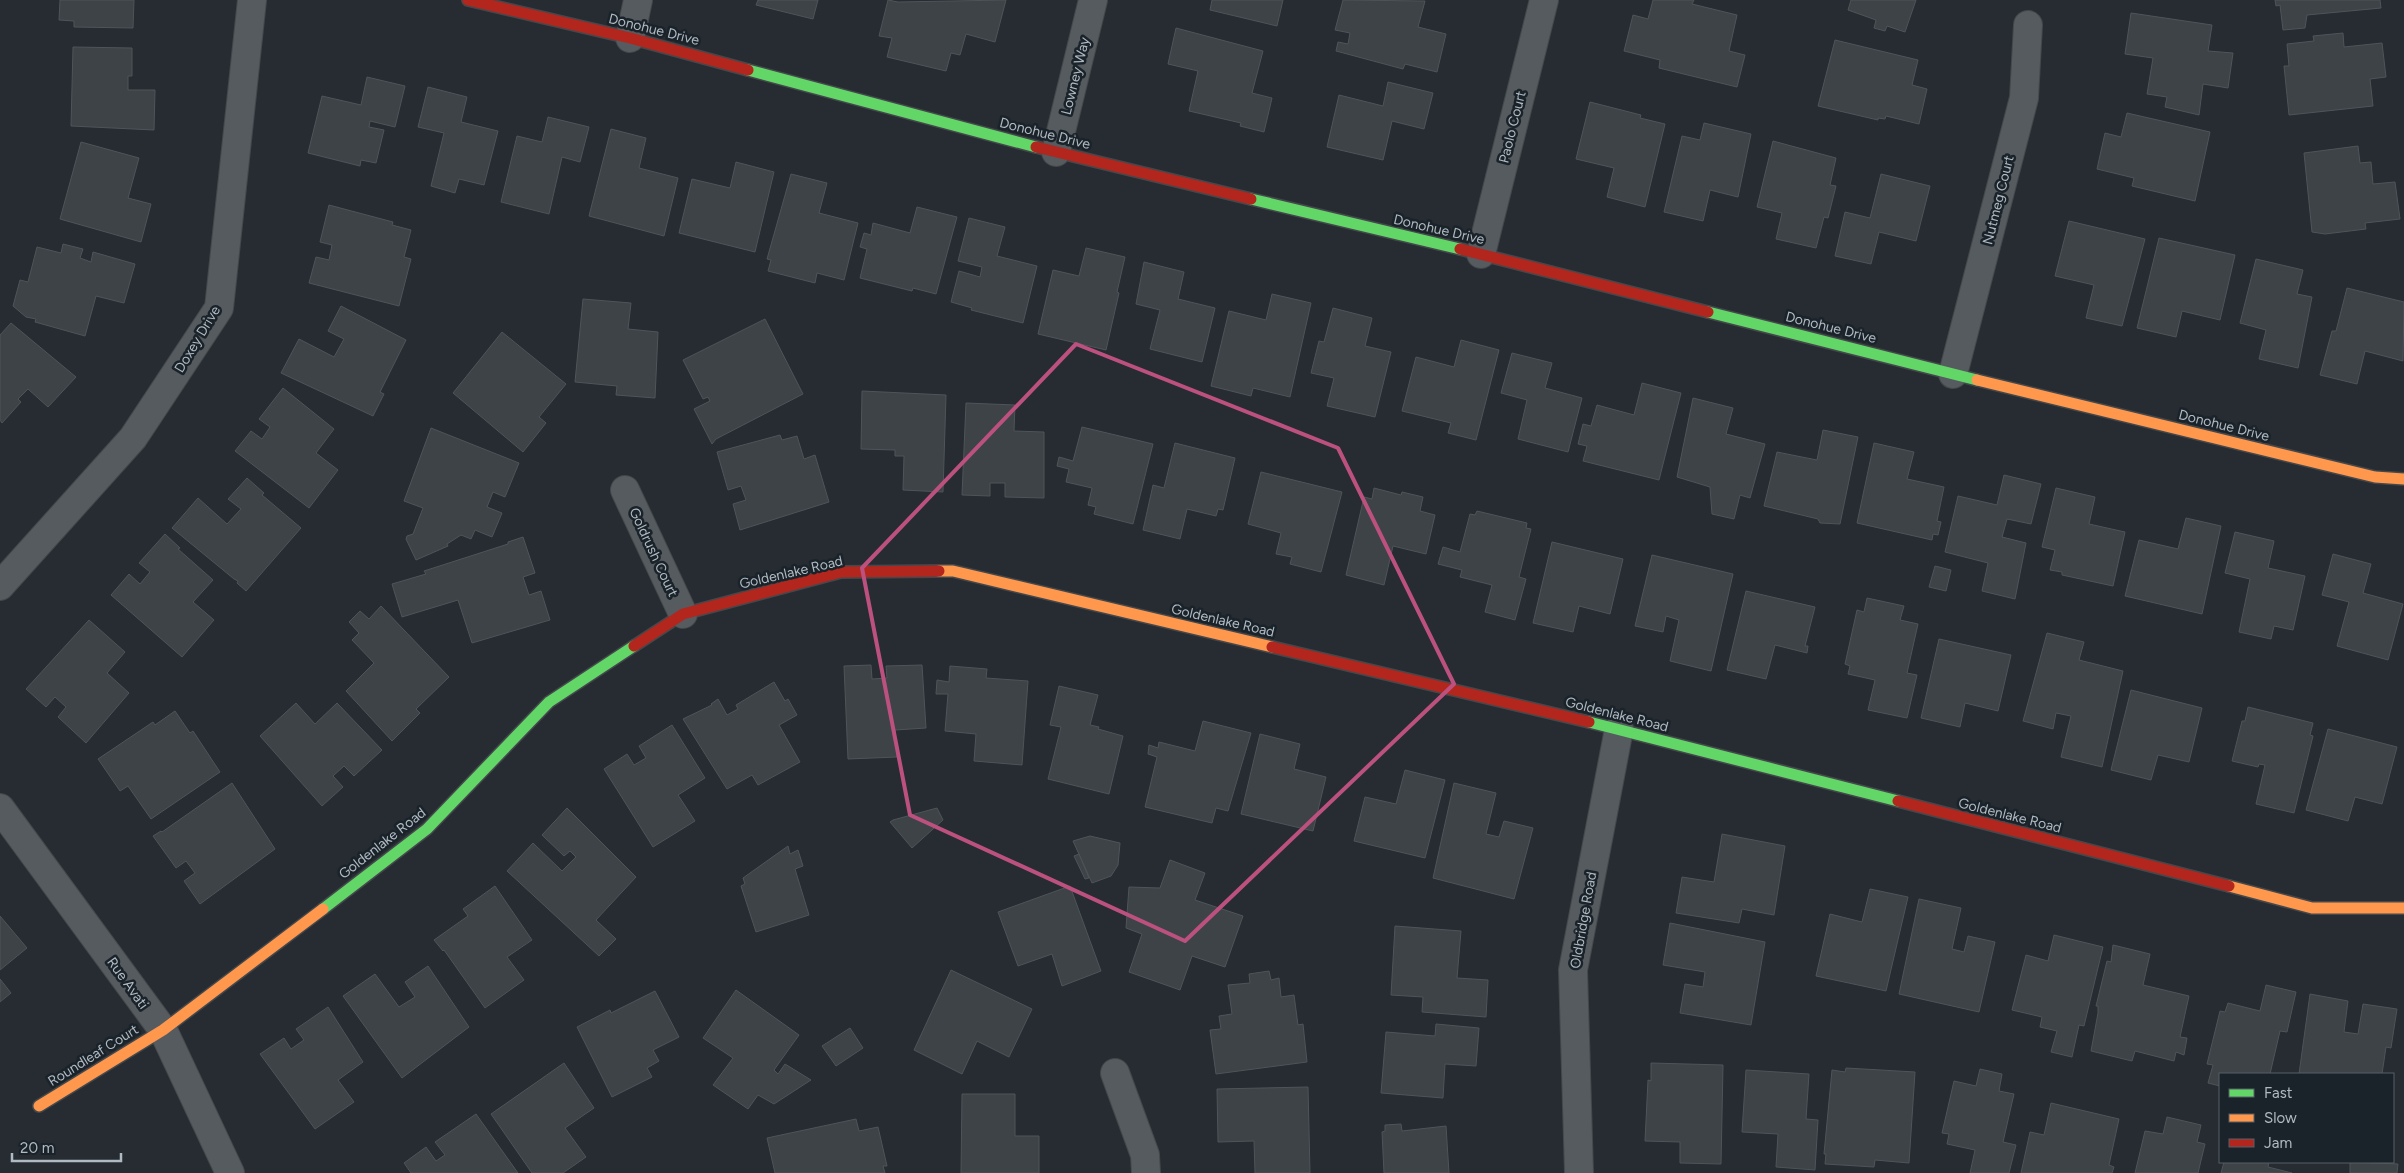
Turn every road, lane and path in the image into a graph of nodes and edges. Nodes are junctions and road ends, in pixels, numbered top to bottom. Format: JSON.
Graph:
{"nodes":[{"id":1,"x":252,"y":0,"type":"edge"},
{"id":2,"x":468,"y":0,"type":"edge"},
{"id":3,"x":638,"y":0,"type":"edge"},
{"id":4,"x":1093,"y":0,"type":"edge"},
{"id":5,"x":1544,"y":0,"type":"edge"},
{"id":6,"x":2028,"y":25,"type":"dead end"},
{"id":7,"x":630,"y":38,"type":"junction"},
{"id":8,"x":1056,"y":152,"type":"junction"},
{"id":9,"x":1482,"y":254,"type":"junction"},
{"id":10,"x":1953,"y":374,"type":"junction"},
{"id":11,"x":2404,"y":479,"type":"edge"},
{"id":12,"x":625,"y":490,"type":"dead end"},
{"id":13,"x":0,"y":586,"type":"edge"},
{"id":14,"x":683,"y":614,"type":"junction"},
{"id":15,"x":1619,"y":729,"type":"junction"},
{"id":16,"x":0,"y":808,"type":"edge"},
{"id":17,"x":2404,"y":908,"type":"edge"},
{"id":18,"x":162,"y":1030,"type":"junction"},
{"id":19,"x":1115,"y":1073,"type":"dead end"},
{"id":20,"x":39,"y":1106,"type":"dead end"},
{"id":21,"x":230,"y":1173,"type":"edge"},
{"id":22,"x":1146,"y":1173,"type":"edge"},
{"id":23,"x":1578,"y":1173,"type":"edge"}],
"edges":[{"from":1,"to":13,"type":"street","name":"Doxey Drive"},
{"from":2,"to":7,"type":"street","name":"Donohue Drive"},
{"from":3,"to":7,"type":"street"},
{"from":4,"to":8,"type":"street","name":"Lowney Way"},
{"from":5,"to":9,"type":"street","name":"Paolo Court"},
{"from":6,"to":10,"type":"street","name":"Nutmeg Court"},
{"from":7,"to":8,"type":"street","name":"Donohue Drive"},
{"from":8,"to":9,"type":"street","name":"Donohue Drive"},
{"from":9,"to":10,"type":"street","name":"Donohue Drive"},
{"from":10,"to":11,"type":"street","name":"Donohue Drive"},
{"from":12,"to":14,"type":"street","name":"Goldrush Court"},
{"from":14,"to":15,"type":"street","name":"Goldenlake Road"},
{"from":14,"to":18,"type":"street","name":"Goldenlake Road"},
{"from":15,"to":17,"type":"street","name":"Goldenlake Road"},
{"from":15,"to":23,"type":"street","name":"Oldbridge Road"},
{"from":16,"to":18,"type":"street","name":"Rue Avati"},
{"from":18,"to":20,"type":"street","name":"Roundleaf Court"},
{"from":18,"to":21,"type":"street","name":"Rue Avati"},
{"from":19,"to":22,"type":"street"}]}
